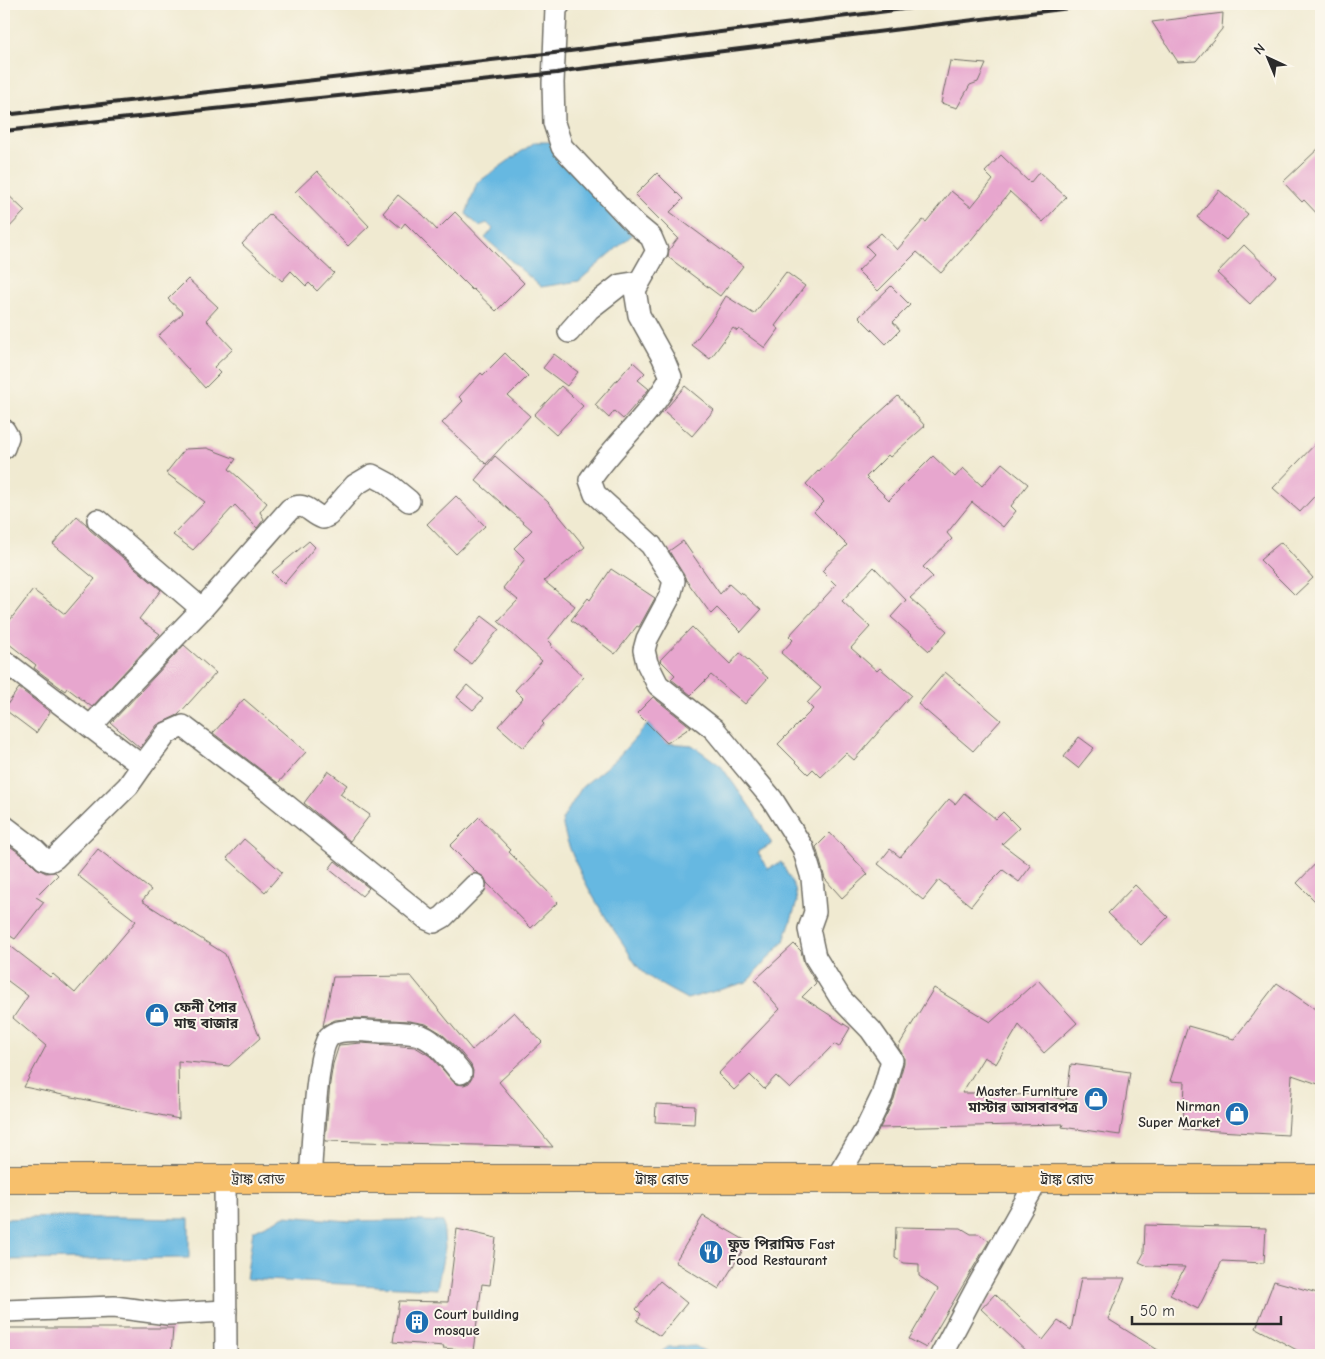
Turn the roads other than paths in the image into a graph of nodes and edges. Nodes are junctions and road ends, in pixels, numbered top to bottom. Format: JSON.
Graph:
{"nodes":[{"id":1,"x":560,"y":4,"type":"edge"},
{"id":2,"x":640,"y":282,"type":"junction"},
{"id":3,"x":569,"y":332,"type":"dead end"},
{"id":4,"x":4,"y":430,"type":"edge"},
{"id":5,"x":4,"y":448,"type":"edge"},
{"id":6,"x":409,"y":501,"type":"dead end"},
{"id":7,"x":98,"y":520,"type":"dead end"},
{"id":8,"x":202,"y":609,"type":"junction"},
{"id":9,"x":4,"y":661,"type":"edge"},
{"id":10,"x":92,"y":726,"type":"junction"},
{"id":11,"x":142,"y":766,"type":"junction"},
{"id":12,"x":4,"y":826,"type":"edge"},
{"id":13,"x":475,"y":885,"type":"dead end"},
{"id":14,"x":461,"y":1073,"type":"dead end"},
{"id":15,"x":1321,"y":1178,"type":"edge"},
{"id":16,"x":4,"y":1179,"type":"edge"},
{"id":17,"x":225,"y":1179,"type":"junction"},
{"id":18,"x":836,"y":1179,"type":"junction"},
{"id":19,"x":1038,"y":1179,"type":"junction"},
{"id":20,"x":310,"y":1180,"type":"junction"},
{"id":21,"x":4,"y":1311,"type":"edge"},
{"id":22,"x":226,"y":1311,"type":"junction"},
{"id":23,"x":226,"y":1355,"type":"edge"},
{"id":24,"x":940,"y":1355,"type":"edge"}],
"edges":[{"from":1,"to":2,"type":"street"},
{"from":2,"to":3,"type":"street"},
{"from":2,"to":18,"type":"street"},
{"from":4,"to":5,"type":"street"},
{"from":6,"to":8,"type":"street"},
{"from":7,"to":8,"type":"street"},
{"from":8,"to":10,"type":"street"},
{"from":9,"to":10,"type":"street"},
{"from":10,"to":11,"type":"street"},
{"from":11,"to":12,"type":"street"},
{"from":11,"to":13,"type":"street"},
{"from":14,"to":20,"type":"street"},
{"from":15,"to":19,"type":"main road","name":"ট্রাঙ্ক রোড"},
{"from":16,"to":17,"type":"main road","name":"ট্রাঙ্ক রোড"},
{"from":17,"to":20,"type":"main road","name":"ট্রাঙ্ক রোড"},
{"from":17,"to":22,"type":"street"},
{"from":18,"to":19,"type":"main road","name":"ট্রাঙ্ক রোড"},
{"from":18,"to":20,"type":"main road","name":"ট্রাঙ্ক রোড"},
{"from":19,"to":24,"type":"street"},
{"from":21,"to":22,"type":"street"},
{"from":22,"to":23,"type":"street"}]}
